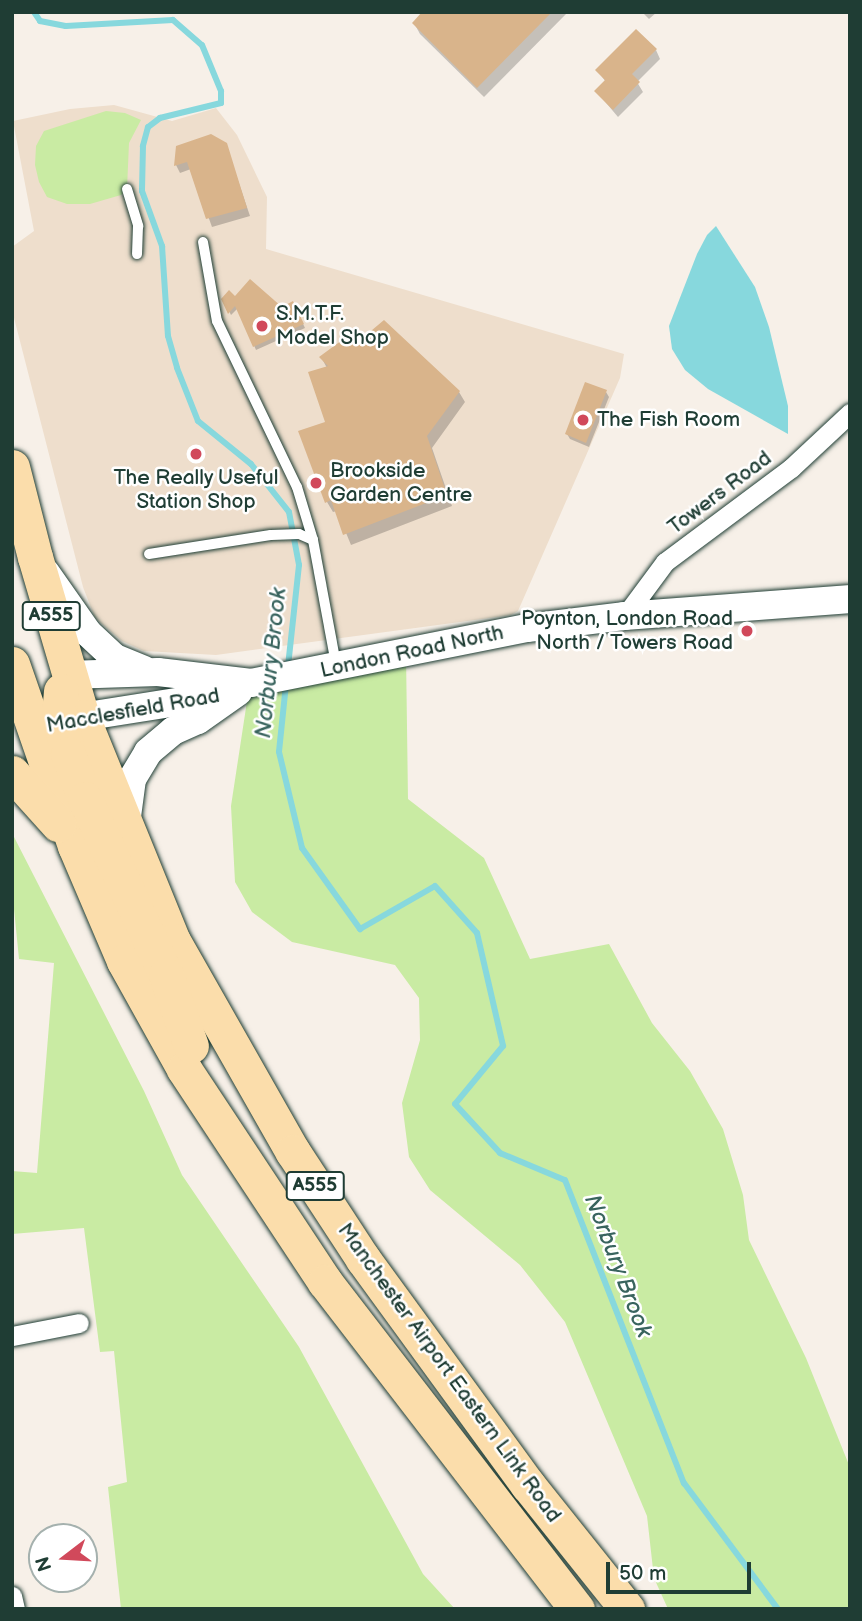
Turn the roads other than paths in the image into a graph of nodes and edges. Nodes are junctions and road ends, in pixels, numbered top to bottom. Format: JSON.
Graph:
{"nodes":[{"id":1,"x":127,"y":188,"type":"dead end"},
{"id":2,"x":202,"y":242,"type":"dead end"},
{"id":3,"x":137,"y":254,"type":"dead end"},
{"id":4,"x":850,"y":413,"type":"edge"},
{"id":5,"x":12,"y":467,"type":"edge"},
{"id":6,"x":313,"y":540,"type":"junction"},
{"id":7,"x":149,"y":554,"type":"dead end"},
{"id":8,"x":23,"y":562,"type":"edge"},
{"id":9,"x":850,"y":599,"type":"edge"},
{"id":10,"x":625,"y":616,"type":"junction"},
{"id":11,"x":325,"y":670,"type":"junction"},
{"id":12,"x":158,"y":672,"type":"junction"},
{"id":13,"x":252,"y":685,"type":"junction"},
{"id":14,"x":38,"y":698,"type":"edge"},
{"id":15,"x":12,"y":773,"type":"edge"},
{"id":16,"x":126,"y":827,"type":"junction"},
{"id":17,"x":75,"y":846,"type":"junction"},
{"id":18,"x":217,"y":1119,"type":"junction"},
{"id":19,"x":79,"y":1323,"type":"dead end"},
{"id":20,"x":12,"y":1336,"type":"edge"},
{"id":21,"x":12,"y":1596,"type":"edge"},
{"id":22,"x":15,"y":1609,"type":"edge"},
{"id":23,"x":577,"y":1609,"type":"edge"},
{"id":24,"x":627,"y":1609,"type":"edge"}],
"edges":[{"from":1,"to":3,"type":"lane"},
{"from":2,"to":6,"type":"lane"},
{"from":4,"to":10,"type":"street","name":"Towers Road"},
{"from":5,"to":8,"type":"highway","number":"A555"},
{"from":6,"to":7,"type":"lane"},
{"from":6,"to":11,"type":"lane"},
{"from":8,"to":12,"type":"main road"},
{"from":8,"to":14,"type":"highway","number":"A555"},
{"from":9,"to":10,"type":"main road","name":"London Road North"},
{"from":10,"to":11,"type":"main road","name":"London Road North"},
{"from":11,"to":13,"type":"main road","name":"London Road North"},
{"from":12,"to":13,"type":"main road","name":"Macclesfield Road"},
{"from":12,"to":14,"type":"main road","name":"Macclesfield Road"},
{"from":13,"to":14,"type":"main road","name":"Macclesfield Road"},
{"from":13,"to":16,"type":"main road"},
{"from":14,"to":16,"type":"highway","name":"Manchester Airport Eastern Link Road","number":"A555"},
{"from":14,"to":17,"type":"highway","number":"A555"},
{"from":14,"to":18,"type":"highway"},
{"from":15,"to":17,"type":"highway"},
{"from":16,"to":24,"type":"highway","name":"Manchester Airport Eastern Link Road","number":"A555"},
{"from":17,"to":18,"type":"highway","name":"Manchester Airport Eastern Link Road","number":"A555"},
{"from":18,"to":23,"type":"highway","name":"Manchester Airport Eastern Link Road","number":"A555"},
{"from":19,"to":20,"type":"street"},
{"from":21,"to":22,"type":"street"}]}
